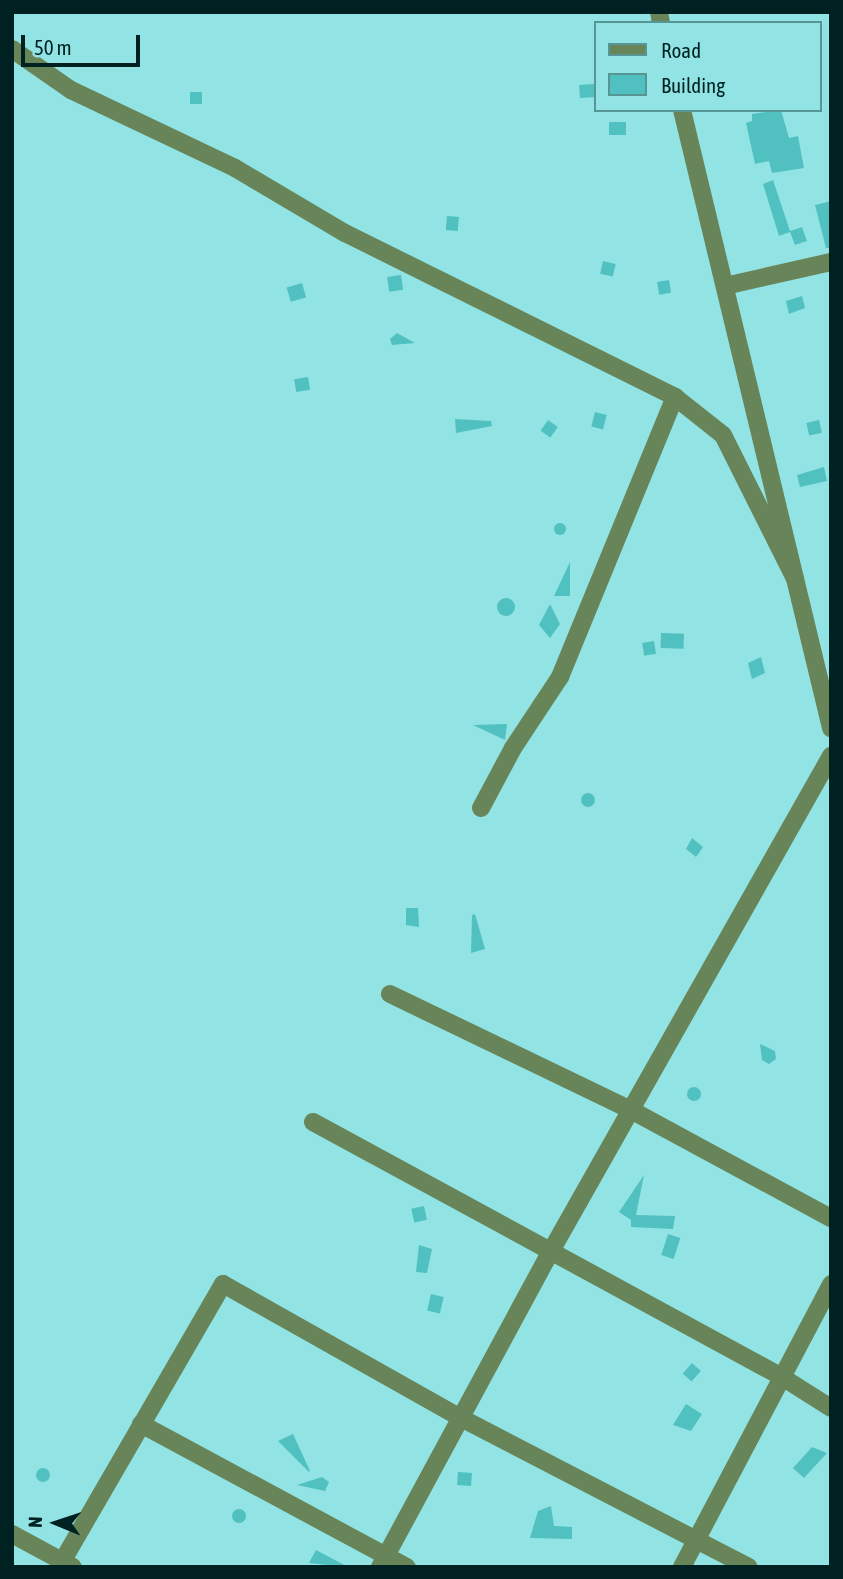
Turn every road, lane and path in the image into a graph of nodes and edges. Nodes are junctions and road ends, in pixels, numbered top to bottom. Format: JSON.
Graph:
{"nodes":[{"id":1,"x":12,"y":49,"type":"edge"},
{"id":2,"x":682,"y":112,"type":"edge"},
{"id":3,"x":831,"y":262,"type":"edge"},
{"id":4,"x":725,"y":286,"type":"junction"},
{"id":5,"x":675,"y":397,"type":"junction"},
{"id":6,"x":795,"y":579,"type":"junction"},
{"id":7,"x":825,"y":682,"type":"edge"},
{"id":8,"x":831,"y":728,"type":"edge"},
{"id":9,"x":831,"y":756,"type":"edge"},
{"id":10,"x":481,"y":807,"type":"dead end"},
{"id":11,"x":390,"y":995,"type":"dead end"},
{"id":12,"x":631,"y":1110,"type":"junction"},
{"id":13,"x":313,"y":1122,"type":"dead end"},
{"id":14,"x":831,"y":1218,"type":"edge"},
{"id":15,"x":551,"y":1251,"type":"junction"},
{"id":16,"x":831,"y":1284,"type":"edge"},
{"id":17,"x":782,"y":1377,"type":"junction"},
{"id":18,"x":831,"y":1408,"type":"edge"},
{"id":19,"x":461,"y":1418,"type":"junction"},
{"id":20,"x":141,"y":1423,"type":"junction"},
{"id":21,"x":12,"y":1534,"type":"edge"},
{"id":22,"x":697,"y":1538,"type":"junction"},
{"id":23,"x":383,"y":1561,"type":"edge"},
{"id":24,"x":65,"y":1565,"type":"edge"},
{"id":25,"x":407,"y":1567,"type":"edge"},
{"id":26,"x":682,"y":1567,"type":"edge"},
{"id":27,"x":749,"y":1567,"type":"edge"}],
"edges":[{"from":1,"to":5,"type":"street"},
{"from":2,"to":4,"type":"street"},
{"from":3,"to":4,"type":"street"},
{"from":4,"to":6,"type":"street"},
{"from":5,"to":6,"type":"street"},
{"from":5,"to":10,"type":"street"},
{"from":6,"to":7,"type":"street"},
{"from":7,"to":8,"type":"street"},
{"from":9,"to":12,"type":"street"},
{"from":11,"to":12,"type":"street"},
{"from":12,"to":14,"type":"street"},
{"from":12,"to":15,"type":"street"},
{"from":13,"to":15,"type":"street"},
{"from":15,"to":17,"type":"street"},
{"from":15,"to":19,"type":"street"},
{"from":16,"to":17,"type":"street"},
{"from":17,"to":18,"type":"street"},
{"from":17,"to":22,"type":"street"},
{"from":19,"to":20,"type":"street"},
{"from":19,"to":22,"type":"street"},
{"from":19,"to":23,"type":"street"},
{"from":20,"to":23,"type":"street"},
{"from":20,"to":24,"type":"street"},
{"from":21,"to":24,"type":"street"},
{"from":22,"to":26,"type":"street"},
{"from":22,"to":27,"type":"street"},
{"from":23,"to":25,"type":"street"}]}
